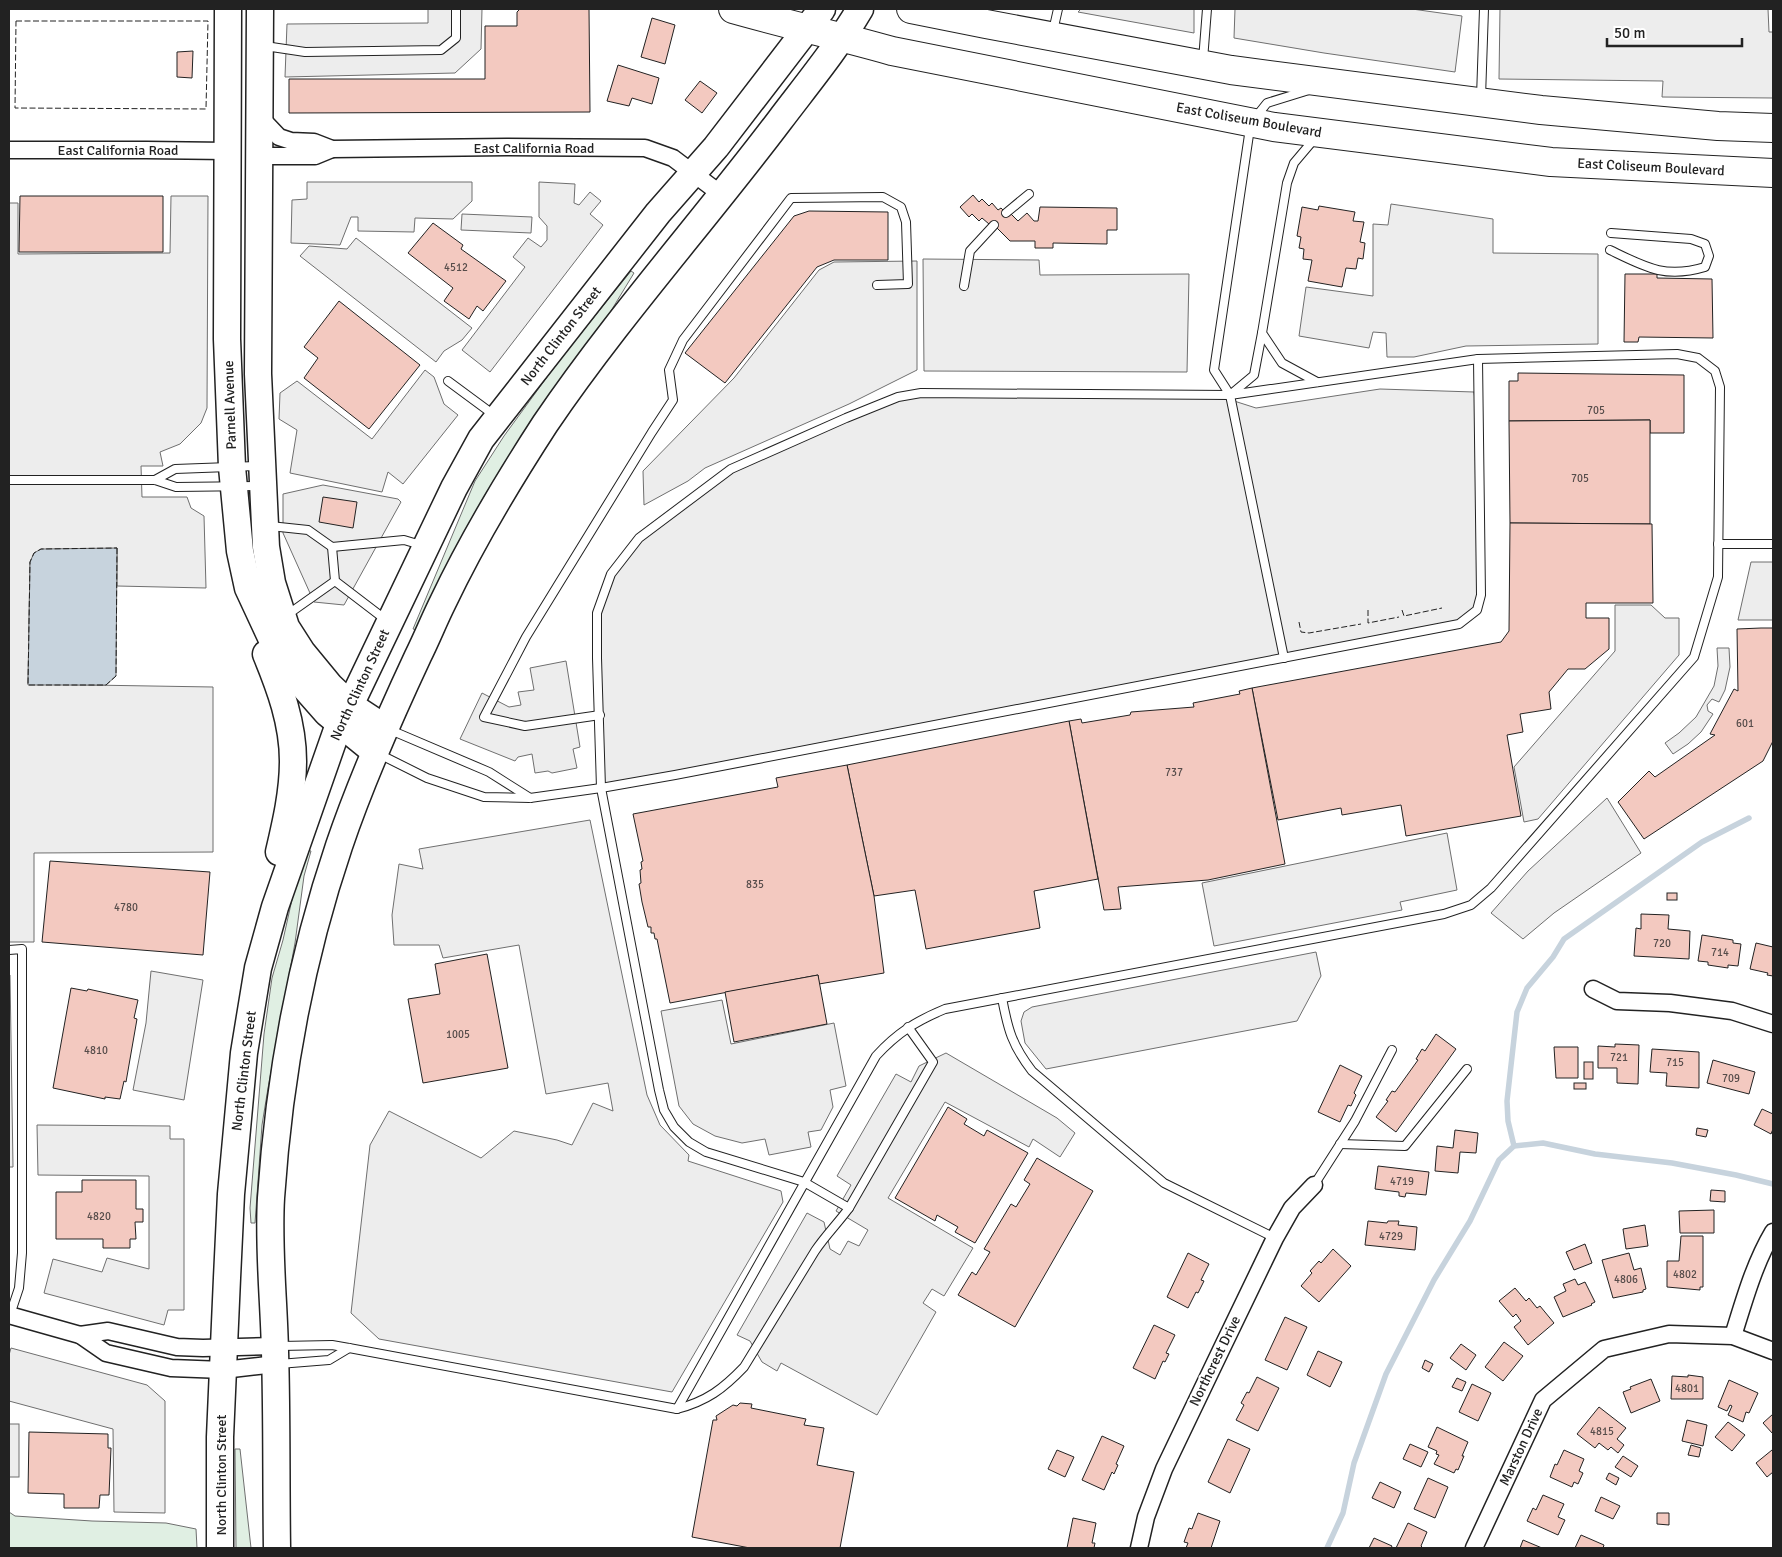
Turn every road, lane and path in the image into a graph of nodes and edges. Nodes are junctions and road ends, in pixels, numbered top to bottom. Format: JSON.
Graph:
{"nodes":[{"id":1,"x":228,"y":9,"type":"edge"},
{"id":2,"x":263,"y":9,"type":"edge"},
{"id":3,"x":456,"y":9,"type":"edge"},
{"id":4,"x":733,"y":9,"type":"edge"},
{"id":5,"x":860,"y":9,"type":"edge"},
{"id":6,"x":911,"y":9,"type":"edge"},
{"id":7,"x":1058,"y":9,"type":"edge"},
{"id":8,"x":1207,"y":9,"type":"edge"},
{"id":9,"x":1484,"y":9,"type":"edge"},
{"id":10,"x":814,"y":19,"type":"edge"},
{"id":11,"x":1052,"y":37,"type":"junction"},
{"id":12,"x":843,"y":38,"type":"junction"},
{"id":13,"x":260,"y":46,"type":"junction"},
{"id":14,"x":1203,"y":65,"type":"junction"},
{"id":15,"x":1330,"y":83,"type":"junction"},
{"id":16,"x":1481,"y":102,"type":"junction"},
{"id":17,"x":260,"y":117,"type":"junction"},
{"id":18,"x":1252,"y":122,"type":"junction"},
{"id":19,"x":1773,"y":128,"type":"edge"},
{"id":20,"x":1320,"y":132,"type":"junction"},
{"id":21,"x":332,"y":149,"type":"junction"},
{"id":22,"x":9,"y":150,"type":"edge"},
{"id":23,"x":228,"y":151,"type":"junction"},
{"id":24,"x":260,"y":156,"type":"junction"},
{"id":25,"x":1773,"y":173,"type":"edge"},
{"id":26,"x":694,"y":174,"type":"junction"},
{"id":27,"x":1029,"y":194,"type":"dead end"},
{"id":28,"x":722,"y":196,"type":"junction"},
{"id":29,"x":1006,"y":213,"type":"dead end"},
{"id":30,"x":994,"y":225,"type":"dead end"},
{"id":31,"x":1611,"y":233,"type":"dead end"},
{"id":32,"x":1610,"y":250,"type":"dead end"},
{"id":33,"x":877,"y":285,"type":"dead end"},
{"id":34,"x":964,"y":286,"type":"dead end"},
{"id":35,"x":1262,"y":332,"type":"junction"},
{"id":36,"x":1478,"y":359,"type":"junction"},
{"id":37,"x":448,"y":381,"type":"dead end"},
{"id":38,"x":1317,"y":382,"type":"junction"},
{"id":39,"x":1230,"y":395,"type":"junction"},
{"id":40,"x":497,"y":418,"type":"junction"},
{"id":41,"x":262,"y":476,"type":"junction"},
{"id":42,"x":233,"y":477,"type":"junction"},
{"id":43,"x":9,"y":480,"type":"edge"},
{"id":44,"x":156,"y":480,"type":"junction"},
{"id":45,"x":265,"y":525,"type":"junction"},
{"id":46,"x":1718,"y":544,"type":"junction"},
{"id":47,"x":1773,"y":544,"type":"edge"},
{"id":48,"x":426,"y":547,"type":"junction"},
{"id":49,"x":332,"y":548,"type":"junction"},
{"id":50,"x":335,"y":582,"type":"junction"},
{"id":51,"x":248,"y":588,"type":"junction"},
{"id":52,"x":283,"y":618,"type":"junction"},
{"id":53,"x":389,"y":623,"type":"junction"},
{"id":54,"x":1284,"y":658,"type":"junction"},
{"id":55,"x":345,"y":715,"type":"junction"},
{"id":56,"x":600,"y":715,"type":"junction"},
{"id":57,"x":385,"y":728,"type":"junction"},
{"id":58,"x":375,"y":752,"type":"junction"},
{"id":59,"x":602,"y":788,"type":"junction"},
{"id":60,"x":530,"y":798,"type":"junction"},
{"id":61,"x":275,"y":907,"type":"junction"},
{"id":62,"x":9,"y":950,"type":"edge"},
{"id":63,"x":1593,"y":989,"type":"dead end"},
{"id":64,"x":1002,"y":998,"type":"junction"},
{"id":65,"x":1773,"y":1024,"type":"edge"},
{"id":66,"x":908,"y":1027,"type":"junction"},
{"id":67,"x":1392,"y":1050,"type":"dead end"},
{"id":68,"x":1467,"y":1069,"type":"dead end"},
{"id":69,"x":1340,"y":1144,"type":"junction"},
{"id":70,"x":804,"y":1182,"type":"junction"},
{"id":71,"x":1314,"y":1185,"type":"joint"},
{"id":72,"x":849,"y":1208,"type":"junction"},
{"id":73,"x":1773,"y":1232,"type":"edge"},
{"id":74,"x":1275,"y":1238,"type":"junction"},
{"id":75,"x":9,"y":1315,"type":"edge"},
{"id":76,"x":80,"y":1335,"type":"junction"},
{"id":77,"x":1732,"y":1336,"type":"junction"},
{"id":78,"x":349,"y":1348,"type":"junction"},
{"id":79,"x":1773,"y":1351,"type":"edge"},
{"id":80,"x":275,"y":1355,"type":"junction"},
{"id":81,"x":224,"y":1359,"type":"junction"},
{"id":82,"x":677,"y":1409,"type":"junction"},
{"id":83,"x":220,"y":1548,"type":"edge"},
{"id":84,"x":277,"y":1548,"type":"edge"},
{"id":85,"x":1139,"y":1548,"type":"edge"},
{"id":86,"x":1474,"y":1548,"type":"edge"}],
"edges":[{"from":1,"to":23,"type":"main road","name":"Parnell Avenue"},
{"from":2,"to":13,"type":"main road","name":"Parnell Avenue"},
{"from":3,"to":13,"type":"lane"},
{"from":4,"to":10,"type":"highway","name":"East Coliseum Boulevard"},
{"from":5,"to":12,"type":"main road"},
{"from":6,"to":11,"type":"highway"},
{"from":7,"to":11,"type":"lane"},
{"from":8,"to":14,"type":"lane"},
{"from":9,"to":16,"type":"lane"},
{"from":10,"to":12,"type":"highway","name":"East Coliseum Boulevard"},
{"from":10,"to":26,"type":"main road","name":"North Clinton Street"},
{"from":11,"to":14,"type":"highway"},
{"from":12,"to":18,"type":"highway","name":"East Coliseum Boulevard"},
{"from":12,"to":28,"type":"main road"},
{"from":13,"to":17,"type":"main road","name":"Parnell Avenue"},
{"from":14,"to":15,"type":"highway"},
{"from":15,"to":16,"type":"highway"},
{"from":15,"to":18,"type":"lane"},
{"from":16,"to":19,"type":"highway"},
{"from":17,"to":21,"type":"street","name":"East California Road"},
{"from":17,"to":24,"type":"main road","name":"Parnell Avenue"},
{"from":18,"to":20,"type":"highway","name":"East Coliseum Boulevard"},
{"from":18,"to":39,"type":"lane"},
{"from":20,"to":25,"type":"highway","name":"East Coliseum Boulevard"},
{"from":20,"to":35,"type":"lane"},
{"from":21,"to":24,"type":"street","name":"East California Road"},
{"from":21,"to":26,"type":"street","name":"East California Road"},
{"from":22,"to":23,"type":"street","name":"East California Road"},
{"from":23,"to":42,"type":"main road","name":"Parnell Avenue"},
{"from":24,"to":41,"type":"main road","name":"Parnell Avenue"},
{"from":26,"to":28,"type":"street","name":"East California Road"},
{"from":26,"to":40,"type":"main road","name":"North Clinton Street"},
{"from":27,"to":29,"type":"lane"},
{"from":28,"to":57,"type":"main road"},
{"from":30,"to":34,"type":"lane"},
{"from":31,"to":32,"type":"lane"},
{"from":33,"to":56,"type":"lane"},
{"from":35,"to":38,"type":"lane"},
{"from":35,"to":39,"type":"lane"},
{"from":36,"to":38,"type":"lane"},
{"from":36,"to":46,"type":"lane"},
{"from":36,"to":54,"type":"lane"},
{"from":37,"to":40,"type":"lane"},
{"from":38,"to":39,"type":"lane"},
{"from":39,"to":54,"type":"lane"},
{"from":39,"to":56,"type":"lane"},
{"from":40,"to":48,"type":"main road","name":"North Clinton Street"},
{"from":41,"to":42,"type":"lane"},
{"from":41,"to":42,"type":"lane"},
{"from":41,"to":45,"type":"main road","name":"Parnell Avenue"},
{"from":42,"to":44,"type":"lane"},
{"from":42,"to":44,"type":"lane"},
{"from":42,"to":51,"type":"main road","name":"Parnell Avenue"},
{"from":43,"to":44,"type":"lane"},
{"from":45,"to":49,"type":"lane"},
{"from":45,"to":52,"type":"main road","name":"Parnell Avenue"},
{"from":46,"to":47,"type":"lane"},
{"from":46,"to":64,"type":"lane"},
{"from":48,"to":49,"type":"lane"},
{"from":48,"to":53,"type":"main road","name":"North Clinton Street"},
{"from":49,"to":50,"type":"lane"},
{"from":50,"to":52,"type":"lane"},
{"from":50,"to":53,"type":"lane"},
{"from":51,"to":55,"type":"main road","name":"Parnell Avenue"},
{"from":51,"to":61,"type":"main road"},
{"from":52,"to":55,"type":"main road","name":"Parnell Avenue"},
{"from":53,"to":55,"type":"main road","name":"North Clinton Street"},
{"from":54,"to":59,"type":"lane"},
{"from":55,"to":57,"type":"main road","name":"Parnell Avenue"},
{"from":55,"to":58,"type":"main road","name":"Parnell Avenue"},
{"from":55,"to":61,"type":"main road","name":"North Clinton Street"},
{"from":56,"to":59,"type":"lane"},
{"from":57,"to":58,"type":"main road"},
{"from":57,"to":60,"type":"lane"},
{"from":58,"to":60,"type":"lane"},
{"from":58,"to":80,"type":"main road"},
{"from":59,"to":60,"type":"lane"},
{"from":59,"to":70,"type":"lane"},
{"from":61,"to":81,"type":"main road","name":"North Clinton Street"},
{"from":62,"to":75,"type":"lane"},
{"from":63,"to":65,"type":"street"},
{"from":64,"to":66,"type":"lane"},
{"from":64,"to":74,"type":"lane"},
{"from":66,"to":70,"type":"lane"},
{"from":66,"to":72,"type":"lane"},
{"from":67,"to":69,"type":"lane"},
{"from":68,"to":69,"type":"lane"},
{"from":69,"to":71,"type":"lane"},
{"from":70,"to":72,"type":"lane"},
{"from":70,"to":82,"type":"lane"},
{"from":71,"to":74,"type":"street","name":"Northcrest Drive"},
{"from":72,"to":82,"type":"lane"},
{"from":73,"to":77,"type":"street"},
{"from":74,"to":85,"type":"street","name":"Northcrest Drive"},
{"from":75,"to":76,"type":"street"},
{"from":76,"to":81,"type":"street"},
{"from":76,"to":81,"type":"street"},
{"from":77,"to":79,"type":"street","name":"Marston Drive"},
{"from":77,"to":86,"type":"street","name":"Marston Drive"},
{"from":78,"to":80,"type":"lane"},
{"from":78,"to":80,"type":"lane"},
{"from":78,"to":82,"type":"lane"},
{"from":80,"to":81,"type":"street"},
{"from":80,"to":81,"type":"street"},
{"from":80,"to":84,"type":"main road"},
{"from":81,"to":83,"type":"main road","name":"North Clinton Street"}]}
